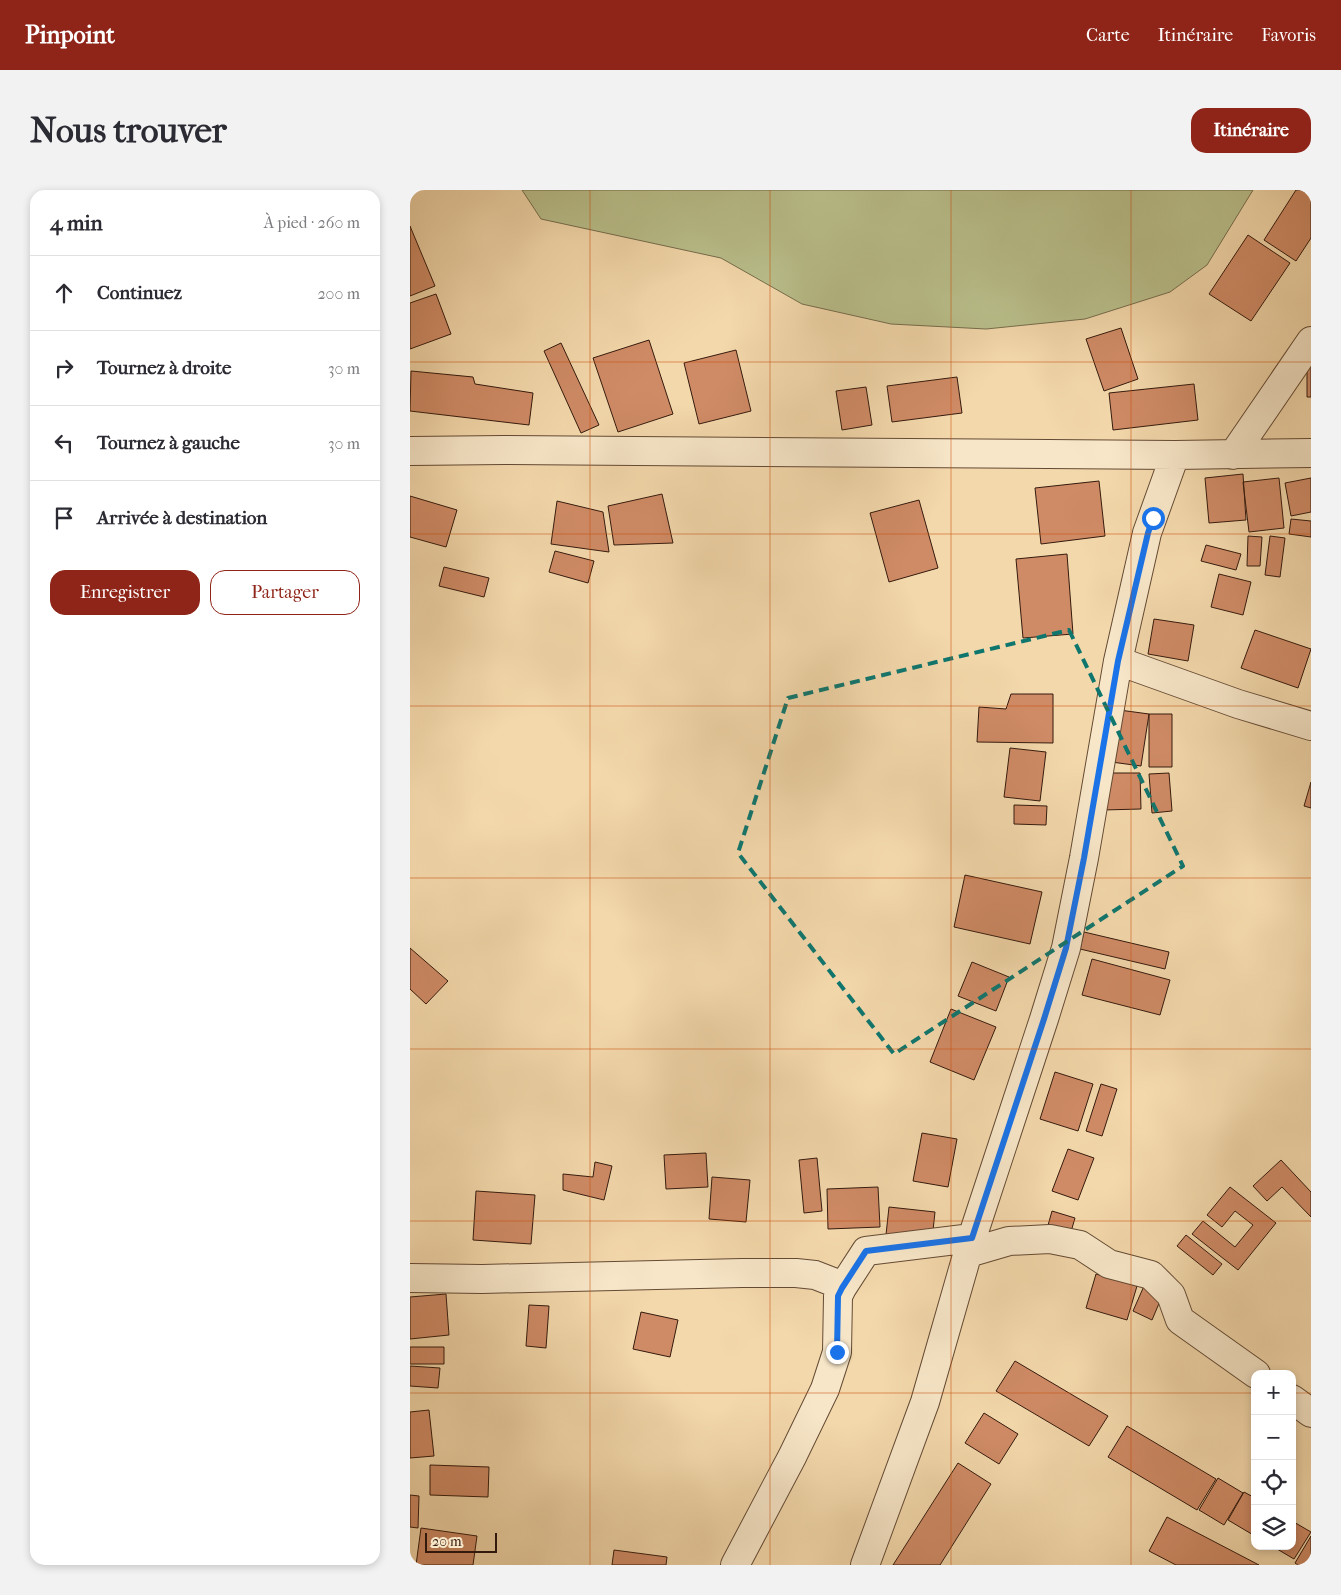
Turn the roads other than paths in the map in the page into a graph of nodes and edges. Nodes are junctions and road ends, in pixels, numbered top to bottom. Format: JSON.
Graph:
{"nodes":[{"id":1,"x":1311,"y":341,"type":"edge"},
{"id":2,"x":410,"y":451,"type":"edge"},
{"id":3,"x":1311,"y":453,"type":"edge"},
{"id":4,"x":1175,"y":455,"type":"junction"},
{"id":5,"x":1233,"y":455,"type":"junction"},
{"id":6,"x":1118,"y":661,"type":"junction"},
{"id":7,"x":1311,"y":726,"type":"edge"},
{"id":8,"x":970,"y":1246,"type":"junction"},
{"id":9,"x":410,"y":1278,"type":"edge"},
{"id":10,"x":842,"y":1288,"type":"junction"},
{"id":11,"x":1251,"y":1370,"type":"edge"},
{"id":12,"x":1296,"y":1402,"type":"edge"},
{"id":13,"x":1311,"y":1413,"type":"edge"},
{"id":14,"x":735,"y":1565,"type":"edge"},
{"id":15,"x":865,"y":1565,"type":"edge"}],
"edges":[{"from":1,"to":5,"type":"street"},
{"from":2,"to":4,"type":"street"},
{"from":3,"to":5,"type":"street"},
{"from":4,"to":5,"type":"street"},
{"from":4,"to":6,"type":"street"},
{"from":6,"to":7,"type":"street"},
{"from":6,"to":8,"type":"street"},
{"from":8,"to":10,"type":"street"},
{"from":8,"to":11,"type":"street"},
{"from":8,"to":15,"type":"street"},
{"from":9,"to":10,"type":"street"},
{"from":10,"to":14,"type":"street"},
{"from":12,"to":13,"type":"street"}]}
